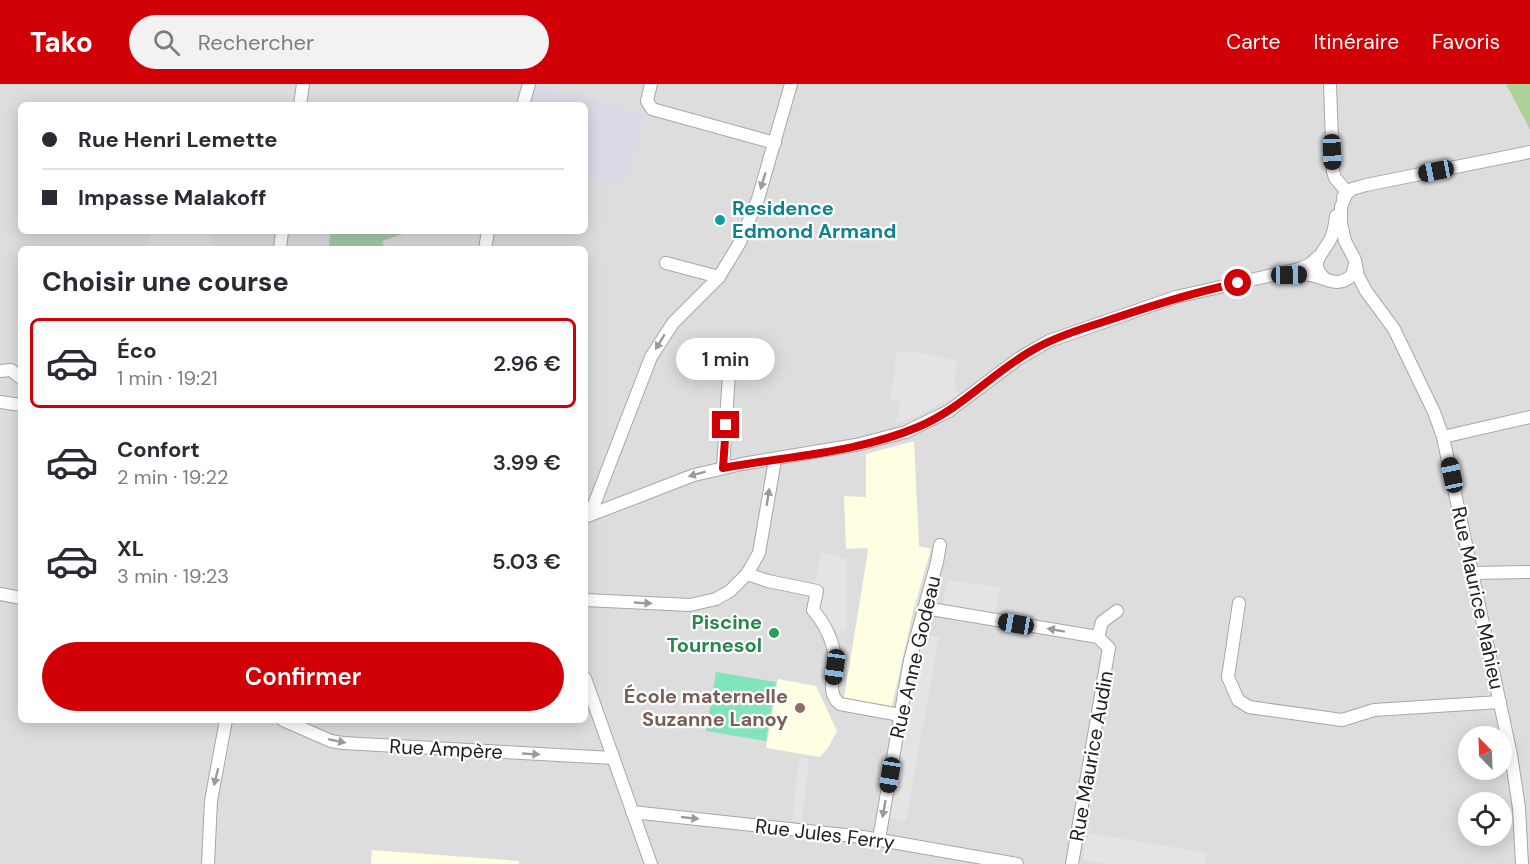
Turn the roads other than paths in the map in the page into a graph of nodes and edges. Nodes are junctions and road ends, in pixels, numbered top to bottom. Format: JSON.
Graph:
{"nodes":[{"id":1,"x":303,"y":84,"type":"edge"},
{"id":2,"x":529,"y":84,"type":"edge"},
{"id":3,"x":651,"y":84,"type":"edge"},
{"id":4,"x":791,"y":84,"type":"edge"},
{"id":5,"x":1330,"y":84,"type":"edge"},
{"id":6,"x":300,"y":102,"type":"edge"},
{"id":7,"x":524,"y":102,"type":"edge"},
{"id":8,"x":775,"y":143,"type":"junction"},
{"id":9,"x":1530,"y":152,"type":"edge"},
{"id":10,"x":1347,"y":192,"type":"junction"},
{"id":11,"x":1321,"y":253,"type":"junction"},
{"id":12,"x":1353,"y":259,"type":"junction"},
{"id":13,"x":666,"y":263,"type":"dead end"},
{"id":14,"x":1272,"y":276,"type":"junction"},
{"id":15,"x":719,"y":277,"type":"junction"},
{"id":16,"x":1325,"y":279,"type":"junction"},
{"id":17,"x":1339,"y":282,"type":"junction"},
{"id":18,"x":1381,"y":311,"type":"junction"},
{"id":19,"x":730,"y":358,"type":"dead end"},
{"id":20,"x":0,"y":371,"type":"edge"},
{"id":21,"x":18,"y":376,"type":"edge"},
{"id":22,"x":18,"y":398,"type":"edge"},
{"id":23,"x":2,"y":403,"type":"edge"},
{"id":24,"x":18,"y":405,"type":"edge"},
{"id":25,"x":1530,"y":417,"type":"edge"},
{"id":26,"x":1443,"y":436,"type":"junction"},
{"id":27,"x":775,"y":460,"type":"junction"},
{"id":28,"x":723,"y":468,"type":"junction"},
{"id":29,"x":588,"y":514,"type":"edge"},
{"id":30,"x":588,"y":516,"type":"edge"},
{"id":31,"x":940,"y":545,"type":"dead end"},
{"id":32,"x":1530,"y":572,"type":"edge"},
{"id":33,"x":1474,"y":573,"type":"junction"},
{"id":34,"x":747,"y":574,"type":"junction"},
{"id":35,"x":0,"y":594,"type":"edge"},
{"id":36,"x":18,"y":597,"type":"edge"},
{"id":37,"x":588,"y":600,"type":"edge"},
{"id":38,"x":1239,"y":603,"type":"dead end"},
{"id":39,"x":925,"y":608,"type":"junction"},
{"id":40,"x":1117,"y":611,"type":"dead end"},
{"id":41,"x":1098,"y":638,"type":"junction"},
{"id":42,"x":588,"y":687,"type":"edge"},
{"id":43,"x":1500,"y":702,"type":"junction"},
{"id":44,"x":900,"y":715,"type":"junction"},
{"id":45,"x":225,"y":723,"type":"edge"},
{"id":46,"x":290,"y":723,"type":"edge"},
{"id":47,"x":613,"y":758,"type":"junction"},
{"id":48,"x":632,"y":812,"type":"junction"},
{"id":49,"x":879,"y":840,"type":"junction"},
{"id":50,"x":939,"y":850,"type":"junction"},
{"id":51,"x":208,"y":864,"type":"edge"},
{"id":52,"x":651,"y":864,"type":"edge"},
{"id":53,"x":936,"y":864,"type":"edge"},
{"id":54,"x":1017,"y":864,"type":"edge"},
{"id":55,"x":1072,"y":864,"type":"edge"},
{"id":56,"x":1522,"y":864,"type":"edge"}],
"edges":[{"from":1,"to":6,"type":"street"},
{"from":2,"to":7,"type":"street"},
{"from":3,"to":8,"type":"street"},
{"from":4,"to":8,"type":"street"},
{"from":5,"to":10,"type":"street"},
{"from":8,"to":15,"type":"street","one_way":true},
{"from":9,"to":10,"type":"street"},
{"from":10,"to":11,"type":"street"},
{"from":10,"to":12,"type":"street","name":"Rue Maurice Mahieu"},
{"from":11,"to":12,"type":"street"},
{"from":11,"to":14,"type":"street"},
{"from":11,"to":16,"type":"street"},
{"from":12,"to":17,"type":"street"},
{"from":12,"to":18,"type":"street","name":"Rue Maurice Mahieu"},
{"from":13,"to":15,"type":"street"},
{"from":14,"to":16,"type":"street"},
{"from":14,"to":27,"type":"street"},
{"from":15,"to":29,"type":"street","one_way":true},
{"from":16,"to":17,"type":"street"},
{"from":17,"to":18,"type":"street","name":"Rue Maurice Mahieu"},
{"from":18,"to":26,"type":"street","name":"Rue Maurice Mahieu"},
{"from":19,"to":28,"type":"street"},
{"from":20,"to":21,"type":"street"},
{"from":22,"to":23,"type":"street"},
{"from":23,"to":24,"type":"street"},
{"from":25,"to":26,"type":"street"},
{"from":26,"to":33,"type":"street","name":"Rue Maurice Mahieu"},
{"from":27,"to":28,"type":"street"},
{"from":34,"to":27,"type":"street","one_way":true},
{"from":28,"to":30,"type":"street","one_way":true},
{"from":31,"to":39,"type":"street","name":"Rue Anne Godeau"},
{"from":32,"to":33,"type":"street"},
{"from":33,"to":43,"type":"street","name":"Rue Maurice Mahieu"},
{"from":37,"to":34,"type":"street","one_way":true},
{"from":34,"to":44,"type":"street"},
{"from":35,"to":36,"type":"street"},
{"from":38,"to":43,"type":"street"},
{"from":41,"to":39,"type":"street","one_way":true},
{"from":39,"to":44,"type":"street","name":"Rue Anne Godeau"},
{"from":40,"to":41,"type":"street"},
{"from":41,"to":55,"type":"street","name":"Rue Maurice Audin"},
{"from":42,"to":47,"type":"street"},
{"from":43,"to":56,"type":"street","name":"Rue Maurice Mahieu"},
{"from":44,"to":49,"type":"street","name":"Rue Anne Godeau","one_way":true},
{"from":45,"to":51,"type":"street","one_way":true},
{"from":46,"to":47,"type":"street","name":"Rue Ampère","one_way":true},
{"from":47,"to":48,"type":"street"},
{"from":48,"to":49,"type":"street","name":"Rue Jules Ferry","one_way":true},
{"from":48,"to":52,"type":"street"},
{"from":49,"to":50,"type":"street","name":"Rue Jules Ferry"},
{"from":50,"to":53,"type":"street"},
{"from":50,"to":54,"type":"street","name":"Rue Jules Ferry"}]}
